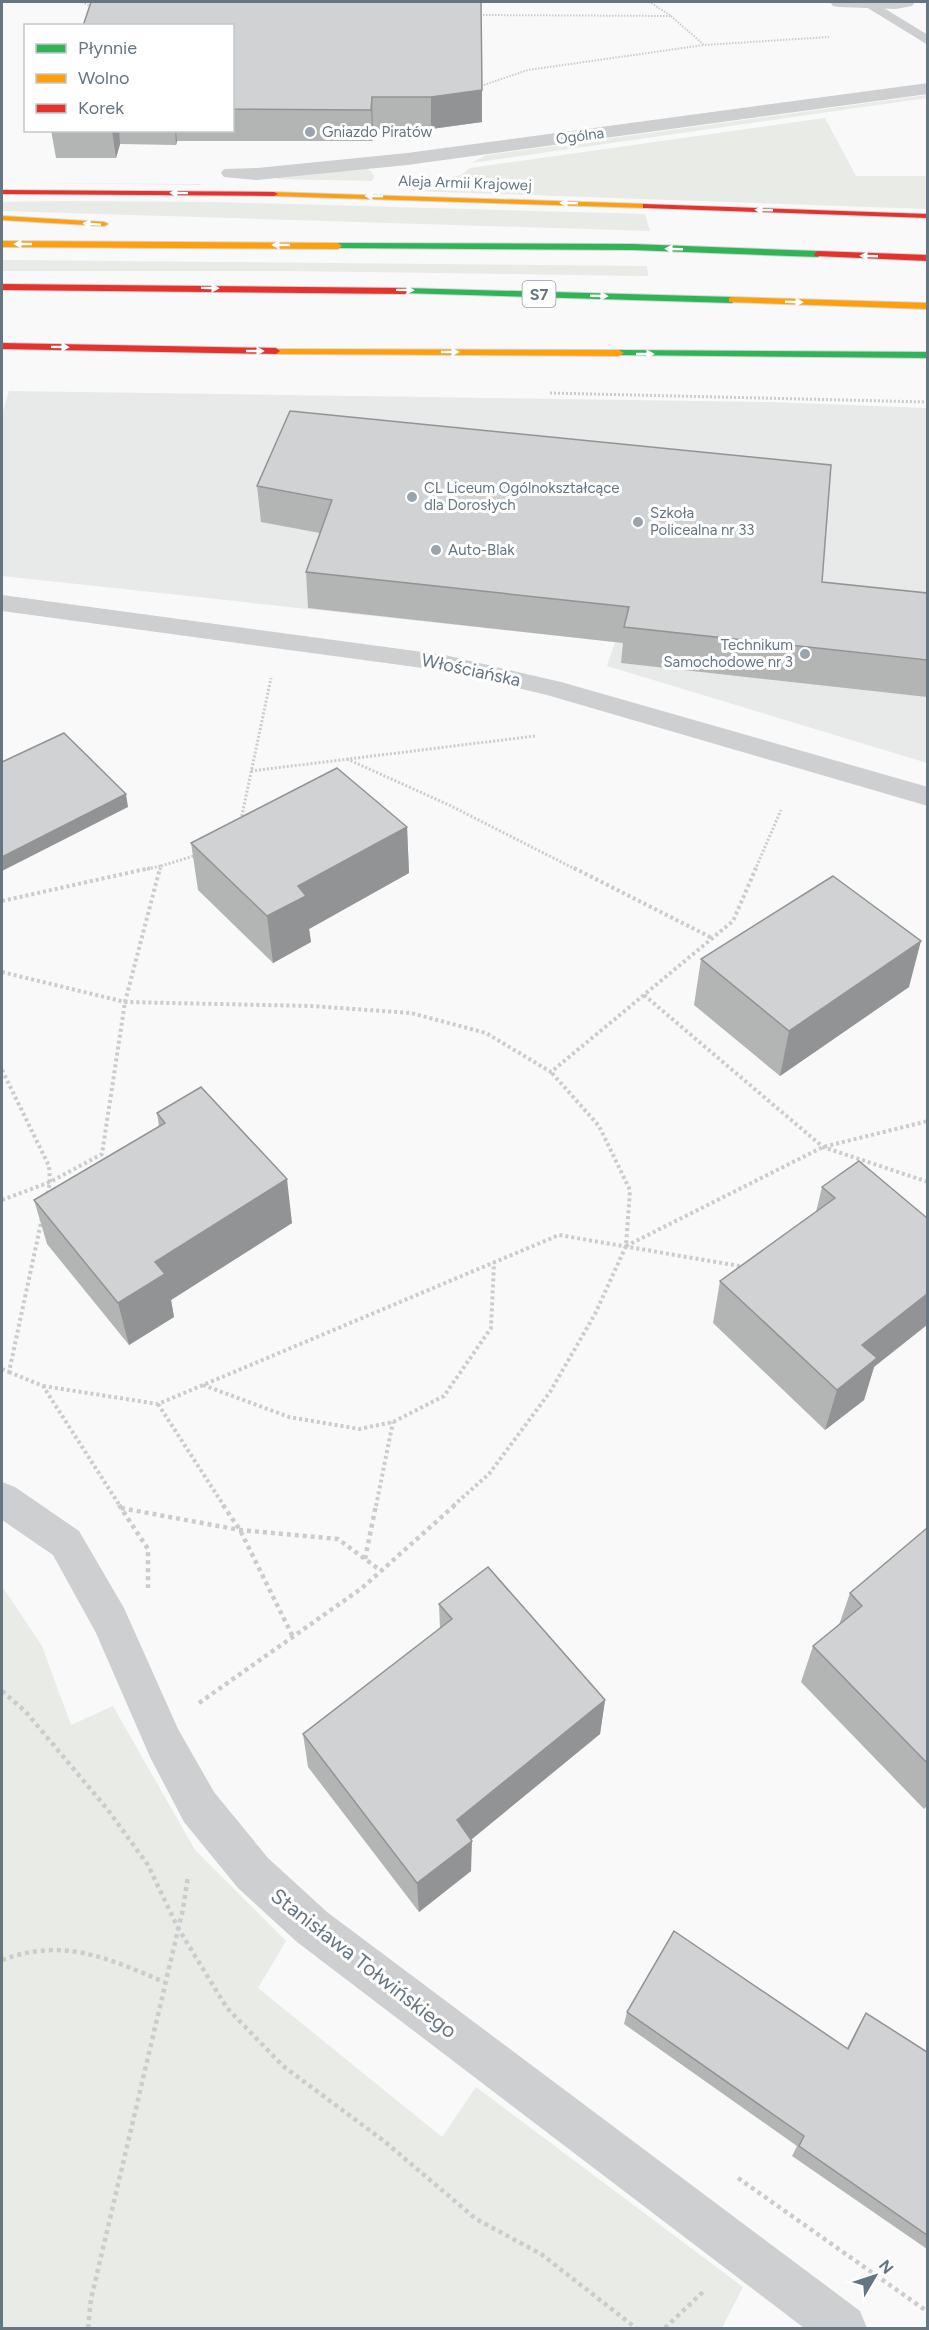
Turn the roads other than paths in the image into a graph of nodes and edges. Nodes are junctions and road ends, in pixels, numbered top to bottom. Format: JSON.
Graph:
{"nodes":[{"id":1,"x":839,"y":2,"type":"edge"},
{"id":2,"x":865,"y":2,"type":"edge"},
{"id":3,"x":906,"y":2,"type":"edge"},
{"id":4,"x":927,"y":41,"type":"edge"},
{"id":5,"x":927,"y":88,"type":"edge"},
{"id":6,"x":231,"y":173,"type":"dead end"},
{"id":7,"x":2,"y":192,"type":"edge"},
{"id":8,"x":927,"y":216,"type":"edge"},
{"id":9,"x":2,"y":218,"type":"edge"},
{"id":10,"x":123,"y":226,"type":"dead end"},
{"id":11,"x":228,"y":231,"type":"dead end"},
{"id":12,"x":2,"y":244,"type":"edge"},
{"id":13,"x":633,"y":247,"type":"junction"},
{"id":14,"x":927,"y":258,"type":"edge"},
{"id":15,"x":2,"y":287,"type":"edge"},
{"id":16,"x":151,"y":287,"type":"junction"},
{"id":17,"x":33,"y":301,"type":"dead end"},
{"id":18,"x":927,"y":306,"type":"edge"},
{"id":19,"x":2,"y":346,"type":"edge"},
{"id":20,"x":927,"y":355,"type":"edge"},
{"id":21,"x":2,"y":603,"type":"edge"},
{"id":22,"x":927,"y":797,"type":"edge"},
{"id":23,"x":2,"y":1499,"type":"edge"},
{"id":24,"x":843,"y":2328,"type":"edge"}],
"edges":[{"from":1,"to":2,"type":"street"},
{"from":2,"to":3,"type":"street"},
{"from":2,"to":4,"type":"lane"},
{"from":5,"to":6,"type":"street","name":"Ogólna"},
{"from":8,"to":7,"type":"main road","name":"Aleja Armii Krajowej","one_way":true},
{"from":10,"to":9,"type":"main road","one_way":true},
{"from":11,"to":13,"type":"main road"},
{"from":13,"to":12,"type":"main road","one_way":true},
{"from":14,"to":13,"type":"main road","one_way":true},
{"from":15,"to":16,"type":"main road","number":"S7"},
{"from":16,"to":17,"type":"main road"},
{"from":16,"to":18,"type":"main road","number":"S7","one_way":true},
{"from":19,"to":20,"type":"main road","one_way":true},
{"from":21,"to":22,"type":"street","name":"Włościańska"},
{"from":23,"to":24,"type":"street","name":"Stanisława Tołwińskiego"}]}
